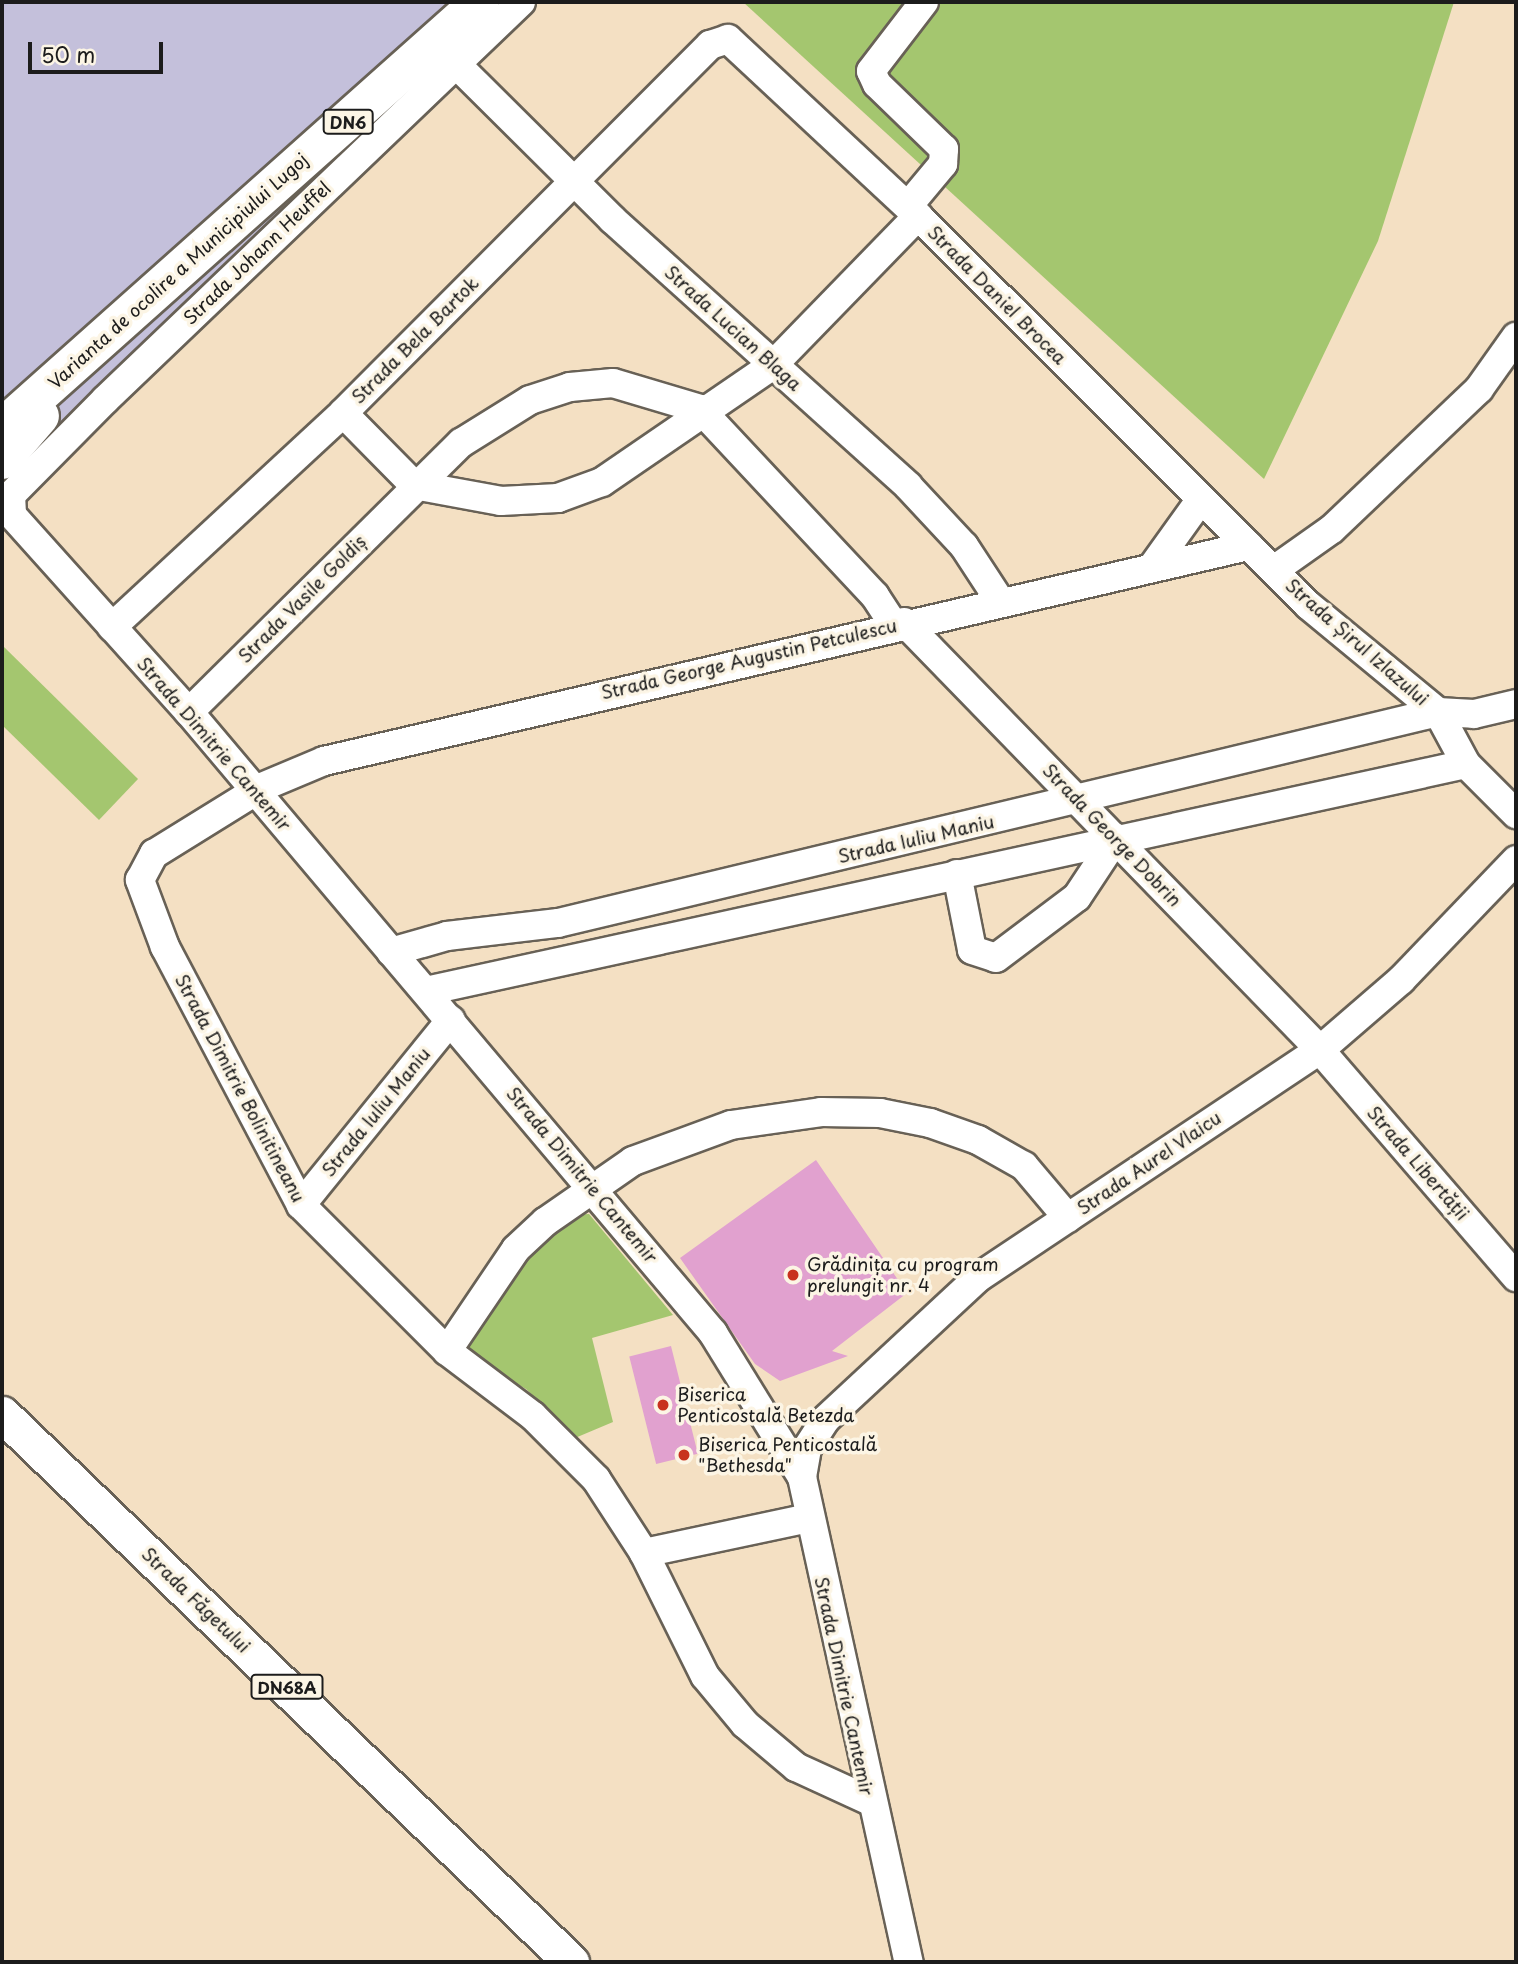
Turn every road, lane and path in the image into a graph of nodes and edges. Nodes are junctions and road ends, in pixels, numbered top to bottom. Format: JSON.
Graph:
{"nodes":[{"id":1,"x":480,"y":2,"type":"edge"},
{"id":2,"x":522,"y":2,"type":"edge"},
{"id":3,"x":925,"y":2,"type":"edge"},
{"id":4,"x":710,"y":45,"type":"joint"},
{"id":5,"x":456,"y":64,"type":"junction"},
{"id":6,"x":573,"y":181,"type":"junction"},
{"id":7,"x":913,"y":211,"type":"junction"},
{"id":8,"x":212,"y":239,"type":"junction"},
{"id":9,"x":1516,"y":337,"type":"edge"},
{"id":10,"x":773,"y":365,"type":"junction"},
{"id":11,"x":2,"y":403,"type":"edge"},
{"id":12,"x":700,"y":410,"type":"junction"},
{"id":13,"x":343,"y":413,"type":"junction"},
{"id":14,"x":2,"y":428,"type":"edge"},
{"id":15,"x":2,"y":460,"type":"edge"},
{"id":16,"x":414,"y":485,"type":"junction"},
{"id":17,"x":1201,"y":499,"type":"junction"},
{"id":18,"x":12,"y":515,"type":"joint"},
{"id":19,"x":1248,"y":546,"type":"junction"},
{"id":20,"x":1153,"y":566,"type":"junction"},
{"id":21,"x":1274,"y":570,"type":"junction"},
{"id":22,"x":1000,"y":601,"type":"junction"},
{"id":23,"x":898,"y":623,"type":"junction"},
{"id":24,"x":112,"y":627,"type":"junction"},
{"id":25,"x":1516,"y":704,"type":"edge"},
{"id":26,"x":189,"y":712,"type":"junction"},
{"id":27,"x":1438,"y":712,"type":"junction"},
{"id":28,"x":1466,"y":764,"type":"junction"},
{"id":29,"x":256,"y":792,"type":"junction"},
{"id":30,"x":1079,"y":801,"type":"junction"},
{"id":31,"x":1516,"y":814,"type":"edge"},
{"id":32,"x":1116,"y":838,"type":"junction"},
{"id":33,"x":1516,"y":860,"type":"edge"},
{"id":34,"x":957,"y":874,"type":"junction"},
{"id":35,"x":391,"y":952,"type":"junction"},
{"id":36,"x":426,"y":991,"type":"junction"},
{"id":37,"x":451,"y":1020,"type":"junction"},
{"id":38,"x":1320,"y":1050,"type":"junction"},
{"id":39,"x":591,"y":1187,"type":"junction"},
{"id":40,"x":301,"y":1205,"type":"junction"},
{"id":41,"x":1068,"y":1218,"type":"junction"},
{"id":42,"x":1516,"y":1277,"type":"edge"},
{"id":43,"x":447,"y":1351,"type":"junction"},
{"id":44,"x":2,"y":1414,"type":"edge"},
{"id":45,"x":802,"y":1477,"type":"junction"},
{"id":46,"x":809,"y":1518,"type":"junction"},
{"id":47,"x":644,"y":1553,"type":"junction"},
{"id":48,"x":868,"y":1800,"type":"junction"},
{"id":49,"x":570,"y":1962,"type":"edge"},
{"id":50,"x":909,"y":1962,"type":"edge"}],
"edges":[{"from":1,"to":8,"type":"highway","name":"Varianta de ocolire a Municipiului Lugoj","number":"DN6"},
{"from":2,"to":5,"type":"street","name":"Strada Johann Heuffel"},
{"from":3,"to":7,"type":"street"},
{"from":4,"to":6,"type":"street","name":"Strada Bela Bartok"},
{"from":4,"to":7,"type":"street","name":"Strada Daniel Brocea"},
{"from":5,"to":6,"type":"street","name":"Strada Lucian Blaga"},
{"from":5,"to":18,"type":"street","name":"Strada Johann Heuffel"},
{"from":6,"to":10,"type":"street","name":"Strada Lucian Blaga"},
{"from":6,"to":13,"type":"street","name":"Strada Bela Bartok"},
{"from":7,"to":10,"type":"street"},
{"from":7,"to":17,"type":"street","name":"Strada Daniel Brocea"},
{"from":8,"to":11,"type":"highway","number":"DN6"},
{"from":8,"to":14,"type":"highway","name":"Varianta de ocolire a Municipiului Lugoj","number":"DN6"},
{"from":8,"to":15,"type":"highway","number":"DN6"},
{"from":9,"to":21,"type":"street","name":"Strada Șirul Izlazului"},
{"from":10,"to":12,"type":"street"},
{"from":10,"to":22,"type":"street","name":"Strada Lucian Blaga"},
{"from":12,"to":16,"type":"street"},
{"from":12,"to":16,"type":"street","name":"Strada Vasile Goldiș"},
{"from":12,"to":23,"type":"street","name":"Strada Vasile Goldiș"},
{"from":13,"to":16,"type":"street"},
{"from":13,"to":24,"type":"street","name":"Strada Bela Bartok"},
{"from":16,"to":26,"type":"street","name":"Strada Vasile Goldiș"},
{"from":17,"to":19,"type":"street","name":"Strada Daniel Brocea"},
{"from":17,"to":20,"type":"street"},
{"from":18,"to":24,"type":"street","name":"Strada Dimitrie Cantemir"},
{"from":19,"to":20,"type":"street","name":"Strada George Augustin Petculescu"},
{"from":19,"to":21,"type":"street","name":"Strada Daniel Brocea"},
{"from":20,"to":22,"type":"street","name":"Strada George Augustin Petculescu"},
{"from":21,"to":27,"type":"street","name":"Strada Șirul Izlazului"},
{"from":22,"to":23,"type":"street","name":"Strada George Augustin Petculescu"},
{"from":23,"to":29,"type":"street","name":"Strada George Augustin Petculescu"},
{"from":23,"to":30,"type":"street","name":"Strada George Dobrin"},
{"from":24,"to":26,"type":"street","name":"Strada Dimitrie Cantemir"},
{"from":25,"to":27,"type":"street","name":"Strada Iuliu Maniu"},
{"from":26,"to":29,"type":"street","name":"Strada Dimitrie Cantemir"},
{"from":27,"to":28,"type":"street","name":"Strada Șirul Izlazului"},
{"from":27,"to":30,"type":"street","name":"Strada Iuliu Maniu"},
{"from":28,"to":31,"type":"street","name":"Strada Șirul Izlazului"},
{"from":28,"to":32,"type":"street"},
{"from":29,"to":35,"type":"street","name":"Strada Dimitrie Cantemir"},
{"from":29,"to":40,"type":"street","name":"Strada Dimitrie Bolinitineanu"},
{"from":30,"to":32,"type":"street","name":"Strada George Dobrin"},
{"from":30,"to":35,"type":"street","name":"Strada Iuliu Maniu"},
{"from":32,"to":34,"type":"street"},
{"from":32,"to":34,"type":"street"},
{"from":32,"to":38,"type":"street","name":"Strada George Dobrin"},
{"from":33,"to":38,"type":"street","name":"Strada Aurel Vlaicu"},
{"from":34,"to":36,"type":"street"},
{"from":35,"to":36,"type":"street","name":"Strada Dimitrie Cantemir"},
{"from":36,"to":37,"type":"street","name":"Strada Dimitrie Cantemir"},
{"from":37,"to":39,"type":"street","name":"Strada Dimitrie Cantemir"},
{"from":37,"to":40,"type":"street","name":"Strada Iuliu Maniu"},
{"from":38,"to":41,"type":"street","name":"Strada Aurel Vlaicu"},
{"from":38,"to":42,"type":"street","name":"Strada Libertății"},
{"from":39,"to":41,"type":"street"},
{"from":39,"to":43,"type":"street"},
{"from":39,"to":45,"type":"street","name":"Strada Dimitrie Cantemir"},
{"from":40,"to":43,"type":"street","name":"Strada Dimitrie Bolinitineanu"},
{"from":41,"to":45,"type":"street","name":"Strada Aurel Vlaicu"},
{"from":43,"to":47,"type":"street","name":"Strada Dimitrie Bolinitineanu"},
{"from":44,"to":49,"type":"main road","name":"Strada Făgetului","number":"DN68A"},
{"from":45,"to":46,"type":"street","name":"Strada Dimitrie Cantemir"},
{"from":46,"to":47,"type":"street"},
{"from":46,"to":48,"type":"street","name":"Strada Dimitrie Cantemir"},
{"from":47,"to":48,"type":"street","name":"Strada Dimitrie Bolinitineanu"},
{"from":48,"to":50,"type":"street","name":"Strada Dimitrie Cantemir"}]}
